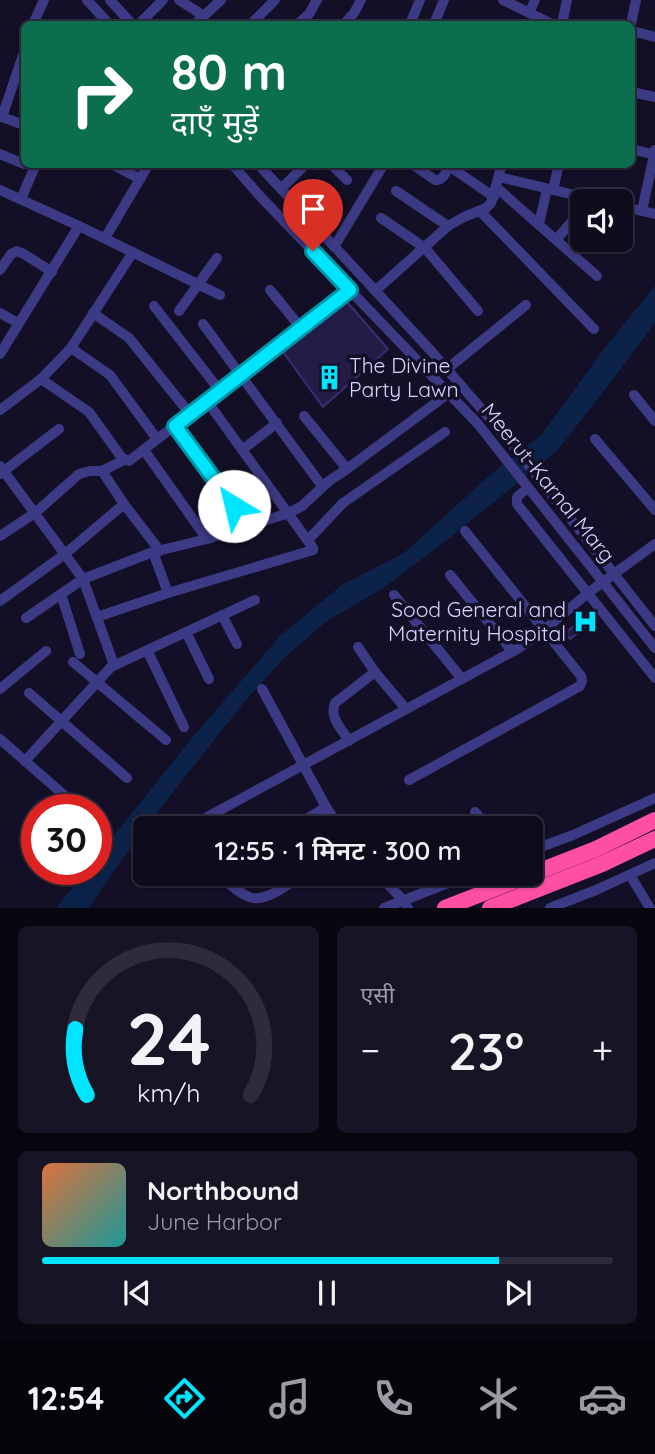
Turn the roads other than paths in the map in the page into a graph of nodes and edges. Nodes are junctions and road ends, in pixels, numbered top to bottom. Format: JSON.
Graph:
{"nodes":[{"id":1,"x":44,"y":0,"type":"edge"},
{"id":2,"x":87,"y":0,"type":"edge"},
{"id":3,"x":110,"y":0,"type":"edge"},
{"id":4,"x":163,"y":0,"type":"edge"},
{"id":5,"x":179,"y":0,"type":"edge"},
{"id":6,"x":221,"y":0,"type":"edge"},
{"id":7,"x":275,"y":0,"type":"edge"},
{"id":8,"x":317,"y":0,"type":"edge"},
{"id":9,"x":361,"y":0,"type":"edge"},
{"id":10,"x":420,"y":0,"type":"edge"},
{"id":11,"x":444,"y":0,"type":"edge"},
{"id":12,"x":503,"y":0,"type":"edge"},
{"id":13,"x":535,"y":0,"type":"edge"},
{"id":14,"x":567,"y":0,"type":"edge"},
{"id":15,"x":636,"y":0,"type":"edge"},
{"id":16,"x":529,"y":13,"type":"junction"},
{"id":17,"x":204,"y":16,"type":"junction"},
{"id":18,"x":34,"y":21,"type":"edge"},
{"id":19,"x":106,"y":21,"type":"edge"},
{"id":20,"x":129,"y":21,"type":"edge"},
{"id":21,"x":142,"y":21,"type":"edge"},
{"id":22,"x":198,"y":21,"type":"edge"},
{"id":23,"x":254,"y":21,"type":"edge"},
{"id":24,"x":301,"y":21,"type":"edge"},
{"id":25,"x":347,"y":21,"type":"edge"},
{"id":26,"x":411,"y":21,"type":"edge"},
{"id":27,"x":435,"y":21,"type":"edge"},
{"id":28,"x":546,"y":21,"type":"edge"},
{"id":29,"x":563,"y":21,"type":"edge"},
{"id":30,"x":632,"y":21,"type":"edge"},
{"id":31,"x":635,"y":32,"type":"edge"},
{"id":32,"x":655,"y":37,"type":"edge"},
{"id":33,"x":20,"y":84,"type":"edge"},
{"id":34,"x":635,"y":93,"type":"edge"},
{"id":35,"x":655,"y":97,"type":"edge"},
{"id":36,"x":1,"y":117,"type":"edge"},
{"id":37,"x":21,"y":124,"type":"edge"},
{"id":38,"x":635,"y":150,"type":"edge"},
{"id":39,"x":655,"y":153,"type":"edge"},
{"id":40,"x":0,"y":154,"type":"edge"},
{"id":41,"x":21,"y":162,"type":"edge"},
{"id":42,"x":29,"y":168,"type":"edge"},
{"id":43,"x":122,"y":168,"type":"edge"},
{"id":44,"x":147,"y":168,"type":"edge"},
{"id":45,"x":236,"y":168,"type":"edge"},
{"id":46,"x":262,"y":168,"type":"edge"},
{"id":47,"x":302,"y":168,"type":"edge"},
{"id":48,"x":335,"y":168,"type":"edge"},
{"id":49,"x":382,"y":168,"type":"edge"},
{"id":50,"x":418,"y":168,"type":"edge"},
{"id":51,"x":448,"y":168,"type":"edge"},
{"id":52,"x":456,"y":168,"type":"edge"},
{"id":53,"x":501,"y":168,"type":"edge"},
{"id":54,"x":558,"y":168,"type":"edge"},
{"id":55,"x":140,"y":179,"type":"junction"},
{"id":56,"x":347,"y":180,"type":"dead end"},
{"id":57,"x":525,"y":184,"type":"junction"},
{"id":58,"x":496,"y":187,"type":"junction"},
{"id":59,"x":281,"y":189,"type":"junction"},
{"id":60,"x":550,"y":189,"type":"junction"},
{"id":61,"x":0,"y":190,"type":"edge"},
{"id":62,"x":396,"y":191,"type":"dead end"},
{"id":63,"x":570,"y":194,"type":"edge"},
{"id":64,"x":21,"y":199,"type":"junction"},
{"id":65,"x":521,"y":208,"type":"junction"},
{"id":66,"x":633,"y":209,"type":"edge"},
{"id":67,"x":480,"y":211,"type":"junction"},
{"id":68,"x":642,"y":211,"type":"junction"},
{"id":69,"x":655,"y":214,"type":"edge"},
{"id":70,"x":381,"y":218,"type":"dead end"},
{"id":71,"x":538,"y":224,"type":"junction"},
{"id":72,"x":570,"y":224,"type":"edge"},
{"id":73,"x":79,"y":226,"type":"junction"},
{"id":74,"x":448,"y":226,"type":"junction"},
{"id":75,"x":105,"y":238,"type":"junction"},
{"id":76,"x":556,"y":240,"type":"junction"},
{"id":77,"x":334,"y":247,"type":"junction"},
{"id":78,"x":425,"y":248,"type":"junction"},
{"id":79,"x":133,"y":252,"type":"junction"},
{"id":80,"x":217,"y":258,"type":"dead end"},
{"id":81,"x":0,"y":270,"type":"edge"},
{"id":82,"x":52,"y":272,"type":"junction"},
{"id":83,"x":597,"y":276,"type":"dead end"},
{"id":84,"x":199,"y":284,"type":"junction"},
{"id":85,"x":270,"y":290,"type":"dead end"},
{"id":86,"x":350,"y":290,"type":"junction"},
{"id":87,"x":375,"y":291,"type":"junction"},
{"id":88,"x":220,"y":295,"type":"dead end"},
{"id":89,"x":384,"y":300,"type":"junction"},
{"id":90,"x":526,"y":305,"type":"dead end"},
{"id":91,"x":153,"y":306,"type":"dead end"},
{"id":92,"x":179,"y":310,"type":"dead end"},
{"id":93,"x":370,"y":310,"type":"junction"},
{"id":94,"x":478,"y":311,"type":"dead end"},
{"id":95,"x":0,"y":313,"type":"edge"},
{"id":96,"x":93,"y":313,"type":"junction"},
{"id":97,"x":19,"y":323,"type":"junction"},
{"id":98,"x":203,"y":324,"type":"dead end"},
{"id":99,"x":301,"y":328,"type":"junction"},
{"id":100,"x":594,"y":329,"type":"dead end"},
{"id":101,"x":71,"y":348,"type":"junction"},
{"id":102,"x":0,"y":354,"type":"edge"},
{"id":103,"x":447,"y":369,"type":"junction"},
{"id":104,"x":241,"y":375,"type":"junction"},
{"id":105,"x":41,"y":379,"type":"junction"},
{"id":106,"x":220,"y":391,"type":"junction"},
{"id":107,"x":449,"y":393,"type":"junction"},
{"id":108,"x":634,"y":395,"type":"dead end"},
{"id":109,"x":207,"y":401,"type":"junction"},
{"id":110,"x":0,"y":410,"type":"edge"},
{"id":111,"x":190,"y":414,"type":"junction"},
{"id":112,"x":304,"y":416,"type":"dead end"},
{"id":113,"x":655,"y":421,"type":"edge"},
{"id":114,"x":277,"y":423,"type":"junction"},
{"id":115,"x":175,"y":426,"type":"junction"},
{"id":116,"x":59,"y":429,"type":"dead end"},
{"id":117,"x":445,"y":432,"type":"dead end"},
{"id":118,"x":157,"y":439,"type":"junction"},
{"id":119,"x":595,"y":439,"type":"dead end"},
{"id":120,"x":144,"y":450,"type":"junction"},
{"id":121,"x":242,"y":450,"type":"junction"},
{"id":122,"x":124,"y":460,"type":"junction"},
{"id":123,"x":347,"y":469,"type":"junction"},
{"id":124,"x":1,"y":470,"type":"edge"},
{"id":125,"x":102,"y":471,"type":"junction"},
{"id":126,"x":322,"y":486,"type":"junction"},
{"id":127,"x":527,"y":486,"type":"junction"},
{"id":128,"x":124,"y":504,"type":"junction"},
{"id":129,"x":655,"y":510,"type":"edge"},
{"id":130,"x":35,"y":513,"type":"junction"},
{"id":131,"x":289,"y":513,"type":"junction"},
{"id":132,"x":248,"y":526,"type":"junction"},
{"id":133,"x":465,"y":531,"type":"dead end"},
{"id":134,"x":0,"y":536,"type":"edge"},
{"id":135,"x":207,"y":539,"type":"junction"},
{"id":136,"x":308,"y":540,"type":"junction"},
{"id":137,"x":655,"y":544,"type":"edge"},
{"id":138,"x":156,"y":552,"type":"junction"},
{"id":139,"x":65,"y":554,"type":"junction"},
{"id":140,"x":450,"y":575,"type":"dead end"},
{"id":141,"x":614,"y":575,"type":"junction"},
{"id":142,"x":83,"y":579,"type":"junction"},
{"id":143,"x":603,"y":583,"type":"junction"},
{"id":144,"x":169,"y":593,"type":"junction"},
{"id":145,"x":587,"y":593,"type":"junction"},
{"id":146,"x":61,"y":594,"type":"junction"},
{"id":147,"x":394,"y":595,"type":"dead end"},
{"id":148,"x":255,"y":600,"type":"dead end"},
{"id":149,"x":0,"y":601,"type":"edge"},
{"id":150,"x":222,"y":615,"type":"junction"},
{"id":151,"x":97,"y":617,"type":"junction"},
{"id":152,"x":26,"y":618,"type":"dead end"},
{"id":153,"x":655,"y":626,"type":"edge"},
{"id":154,"x":544,"y":629,"type":"junction"},
{"id":155,"x":186,"y":632,"type":"junction"},
{"id":156,"x":237,"y":643,"type":"dead end"},
{"id":157,"x":358,"y":647,"type":"dead end"},
{"id":158,"x":655,"y":648,"type":"edge"},
{"id":159,"x":147,"y":650,"type":"junction"},
{"id":160,"x":46,"y":651,"type":"dead end"},
{"id":161,"x":512,"y":651,"type":"junction"},
{"id":162,"x":114,"y":665,"type":"junction"},
{"id":163,"x":375,"y":672,"type":"junction"},
{"id":164,"x":209,"y":678,"type":"dead end"},
{"id":165,"x":655,"y":678,"type":"edge"},
{"id":166,"x":462,"y":679,"type":"junction"},
{"id":167,"x":97,"y":682,"type":"junction"},
{"id":168,"x":0,"y":689,"type":"edge"},
{"id":169,"x":262,"y":689,"type":"dead end"},
{"id":170,"x":29,"y":693,"type":"dead end"},
{"id":171,"x":406,"y":709,"type":"junction"},
{"id":172,"x":62,"y":721,"type":"junction"},
{"id":173,"x":184,"y":727,"type":"dead end"},
{"id":174,"x":0,"y":739,"type":"edge"},
{"id":175,"x":166,"y":740,"type":"dead end"},
{"id":176,"x":349,"y":741,"type":"junction"},
{"id":177,"x":25,"y":761,"type":"junction"},
{"id":178,"x":303,"y":765,"type":"junction"},
{"id":179,"x":127,"y":778,"type":"dead end"},
{"id":180,"x":409,"y":780,"type":"dead end"},
{"id":181,"x":63,"y":794,"type":"edge"},
{"id":182,"x":655,"y":798,"type":"edge"},
{"id":183,"x":326,"y":807,"type":"junction"},
{"id":184,"x":475,"y":812,"type":"dead end"},
{"id":185,"x":209,"y":816,"type":"edge"},
{"id":186,"x":311,"y":816,"type":"edge"},
{"id":187,"x":332,"y":816,"type":"edge"},
{"id":188,"x":478,"y":816,"type":"edge"},
{"id":189,"x":655,"y":820,"type":"edge"},
{"id":190,"x":655,"y":839,"type":"edge"},
{"id":191,"x":543,"y":846,"type":"edge"},
{"id":192,"x":655,"y":863,"type":"edge"},
{"id":193,"x":629,"y":875,"type":"junction"},
{"id":194,"x":234,"y":886,"type":"edge"},
{"id":195,"x":284,"y":886,"type":"edge"},
{"id":196,"x":389,"y":886,"type":"edge"},
{"id":197,"x":445,"y":886,"type":"edge"},
{"id":198,"x":406,"y":904,"type":"edge"},
{"id":199,"x":384,"y":908,"type":"edge"},
{"id":200,"x":445,"y":908,"type":"edge"},
{"id":201,"x":490,"y":908,"type":"edge"},
{"id":202,"x":550,"y":908,"type":"edge"},
{"id":203,"x":650,"y":908,"type":"edge"}],
"edges":[{"from":1,"to":18,"type":"street"},
{"from":2,"to":19,"type":"street"},
{"from":3,"to":20,"type":"street"},
{"from":4,"to":21,"type":"street"},
{"from":5,"to":17,"type":"street"},
{"from":6,"to":17,"type":"street"},
{"from":7,"to":23,"type":"street"},
{"from":8,"to":24,"type":"street"},
{"from":9,"to":25,"type":"street"},
{"from":10,"to":26,"type":"street"},
{"from":11,"to":27,"type":"street"},
{"from":12,"to":16,"type":"street"},
{"from":13,"to":16,"type":"street"},
{"from":14,"to":29,"type":"street"},
{"from":15,"to":30,"type":"street"},
{"from":16,"to":28,"type":"street"},
{"from":17,"to":22,"type":"street"},
{"from":31,"to":32,"type":"street"},
{"from":33,"to":36,"type":"street"},
{"from":34,"to":35,"type":"street"},
{"from":36,"to":37,"type":"street"},
{"from":38,"to":39,"type":"street"},
{"from":39,"to":68,"type":"street"},
{"from":40,"to":41,"type":"street"},
{"from":42,"to":64,"type":"street"},
{"from":43,"to":55,"type":"street"},
{"from":44,"to":55,"type":"street"},
{"from":45,"to":86,"type":"street","name":"Meerut-Karnal Marg"},
{"from":46,"to":59,"type":"street","name":"Meerut-Karnal Marg"},
{"from":47,"to":59,"type":"street"},
{"from":48,"to":56,"type":"street"},
{"from":49,"to":77,"type":"street"},
{"from":50,"to":51,"type":"street"},
{"from":52,"to":58,"type":"street"},
{"from":53,"to":58,"type":"street"},
{"from":54,"to":60,"type":"street"},
{"from":55,"to":75,"type":"street"},
{"from":57,"to":58,"type":"street"},
{"from":57,"to":60,"type":"street"},
{"from":57,"to":65,"type":"street"},
{"from":58,"to":65,"type":"street"},
{"from":58,"to":67,"type":"street"},
{"from":59,"to":77,"type":"street","name":"Meerut-Karnal Marg"},
{"from":60,"to":63,"type":"street"},
{"from":60,"to":71,"type":"street"},
{"from":61,"to":64,"type":"street"},
{"from":62,"to":74,"type":"street"},
{"from":64,"to":73,"type":"street"},
{"from":65,"to":71,"type":"street"},
{"from":66,"to":68,"type":"street"},
{"from":67,"to":74,"type":"street"},
{"from":67,"to":100,"type":"street"},
{"from":68,"to":69,"type":"street"},
{"from":70,"to":78,"type":"street"},
{"from":71,"to":76,"type":"street"},
{"from":72,"to":76,"type":"street"},
{"from":73,"to":75,"type":"street"},
{"from":73,"to":82,"type":"street"},
{"from":74,"to":78,"type":"street"},
{"from":75,"to":79,"type":"street"},
{"from":76,"to":83,"type":"street"},
{"from":77,"to":87,"type":"street","name":"Meerut-Karnal Marg"},
{"from":78,"to":87,"type":"street"},
{"from":78,"to":94,"type":"street"},
{"from":79,"to":84,"type":"street"},
{"from":79,"to":96,"type":"street"},
{"from":80,"to":84,"type":"street"},
{"from":81,"to":82,"type":"street"},
{"from":82,"to":97,"type":"street"},
{"from":84,"to":88,"type":"street"},
{"from":84,"to":92,"type":"street"},
{"from":85,"to":99,"type":"street"},
{"from":86,"to":93,"type":"street","name":"Meerut-Karnal Marg"},
{"from":86,"to":99,"type":"street"},
{"from":87,"to":89,"type":"street","name":"Meerut-Karnal Marg"},
{"from":89,"to":93,"type":"street"},
{"from":89,"to":103,"type":"street","name":"Meerut-Karnal Marg"},
{"from":90,"to":103,"type":"street"},
{"from":91,"to":106,"type":"street"},
{"from":93,"to":107,"type":"street","name":"Meerut-Karnal Marg"},
{"from":95,"to":97,"type":"street"},
{"from":96,"to":101,"type":"street"},
{"from":96,"to":111,"type":"street"},
{"from":97,"to":102,"type":"street"},
{"from":98,"to":104,"type":"street"},
{"from":99,"to":104,"type":"street"},
{"from":101,"to":105,"type":"street"},
{"from":101,"to":118,"type":"street"},
{"from":103,"to":141,"type":"street","name":"Meerut-Karnal Marg"},
{"from":104,"to":106,"type":"street"},
{"from":104,"to":114,"type":"street"},
{"from":105,"to":110,"type":"street"},
{"from":105,"to":122,"type":"street"},
{"from":106,"to":109,"type":"street"},
{"from":107,"to":123,"type":"street"},
{"from":107,"to":127,"type":"street","name":"Meerut-Karnal Marg"},
{"from":108,"to":113,"type":"street"},
{"from":109,"to":111,"type":"street"},
{"from":109,"to":121,"type":"street"},
{"from":111,"to":115,"type":"street"},
{"from":112,"to":123,"type":"street"},
{"from":114,"to":121,"type":"street"},
{"from":114,"to":126,"type":"street"},
{"from":115,"to":118,"type":"street"},
{"from":115,"to":132,"type":"street"},
{"from":116,"to":124,"type":"street"},
{"from":117,"to":136,"type":"street"},
{"from":118,"to":120,"type":"street"},
{"from":119,"to":129,"type":"street"},
{"from":120,"to":122,"type":"street"},
{"from":120,"to":135,"type":"street"},
{"from":121,"to":131,"type":"street"},
{"from":122,"to":125,"type":"street"},
{"from":123,"to":126,"type":"street"},
{"from":124,"to":130,"type":"street"},
{"from":125,"to":128,"type":"street"},
{"from":125,"to":130,"type":"street"},
{"from":126,"to":131,"type":"street"},
{"from":127,"to":143,"type":"street","name":"Meerut-Karnal Marg"},
{"from":127,"to":145,"type":"street"},
{"from":128,"to":138,"type":"street"},
{"from":128,"to":139,"type":"street"},
{"from":130,"to":134,"type":"street"},
{"from":130,"to":139,"type":"street"},
{"from":131,"to":132,"type":"street"},
{"from":131,"to":136,"type":"street"},
{"from":132,"to":135,"type":"street"},
{"from":133,"to":154,"type":"street"},
{"from":135,"to":138,"type":"street"},
{"from":136,"to":144,"type":"street"},
{"from":137,"to":141,"type":"street"},
{"from":138,"to":142,"type":"street"},
{"from":138,"to":144,"type":"street"},
{"from":139,"to":142,"type":"street"},
{"from":139,"to":149,"type":"street"},
{"from":140,"to":161,"type":"street"},
{"from":141,"to":143,"type":"street"},
{"from":141,"to":153,"type":"street","name":"Meerut-Karnal Marg"},
{"from":142,"to":146,"type":"street"},
{"from":142,"to":151,"type":"street"},
{"from":143,"to":145,"type":"street"},
{"from":143,"to":158,"type":"street","name":"Meerut-Karnal Marg"},
{"from":144,"to":151,"type":"street"},
{"from":145,"to":154,"type":"street"},
{"from":145,"to":165,"type":"street"},
{"from":146,"to":152,"type":"street"},
{"from":146,"to":167,"type":"street"},
{"from":147,"to":166,"type":"street"},
{"from":148,"to":150,"type":"street"},
{"from":150,"to":155,"type":"street"},
{"from":150,"to":156,"type":"street"},
{"from":151,"to":162,"type":"street"},
{"from":154,"to":161,"type":"street"},
{"from":154,"to":180,"type":"street"},
{"from":155,"to":159,"type":"street"},
{"from":155,"to":164,"type":"street"},
{"from":157,"to":163,"type":"street"},
{"from":159,"to":162,"type":"street"},
{"from":159,"to":173,"type":"street"},
{"from":160,"to":168,"type":"street"},
{"from":161,"to":166,"type":"street"},
{"from":162,"to":167,"type":"street"},
{"from":163,"to":171,"type":"street"},
{"from":163,"to":176,"type":"street"},
{"from":166,"to":171,"type":"street"},
{"from":167,"to":172,"type":"street"},
{"from":167,"to":175,"type":"street"},
{"from":169,"to":178,"type":"street"},
{"from":170,"to":172,"type":"street"},
{"from":171,"to":176,"type":"street"},
{"from":172,"to":177,"type":"street"},
{"from":172,"to":179,"type":"street"},
{"from":174,"to":177,"type":"street"},
{"from":176,"to":178,"type":"street"},
{"from":177,"to":181,"type":"street"},
{"from":178,"to":183,"type":"street"},
{"from":178,"to":185,"type":"street"},
{"from":182,"to":191,"type":"street"},
{"from":183,"to":186,"type":"street"},
{"from":183,"to":187,"type":"street"},
{"from":184,"to":188,"type":"street"},
{"from":189,"to":200,"type":"highway"},
{"from":190,"to":201,"type":"highway"},
{"from":192,"to":193,"type":"street"},
{"from":193,"to":202,"type":"street"},
{"from":193,"to":203,"type":"street"},
{"from":194,"to":195,"type":"street"},
{"from":196,"to":198,"type":"street"},
{"from":197,"to":198,"type":"street"},
{"from":198,"to":199,"type":"street"}]}
